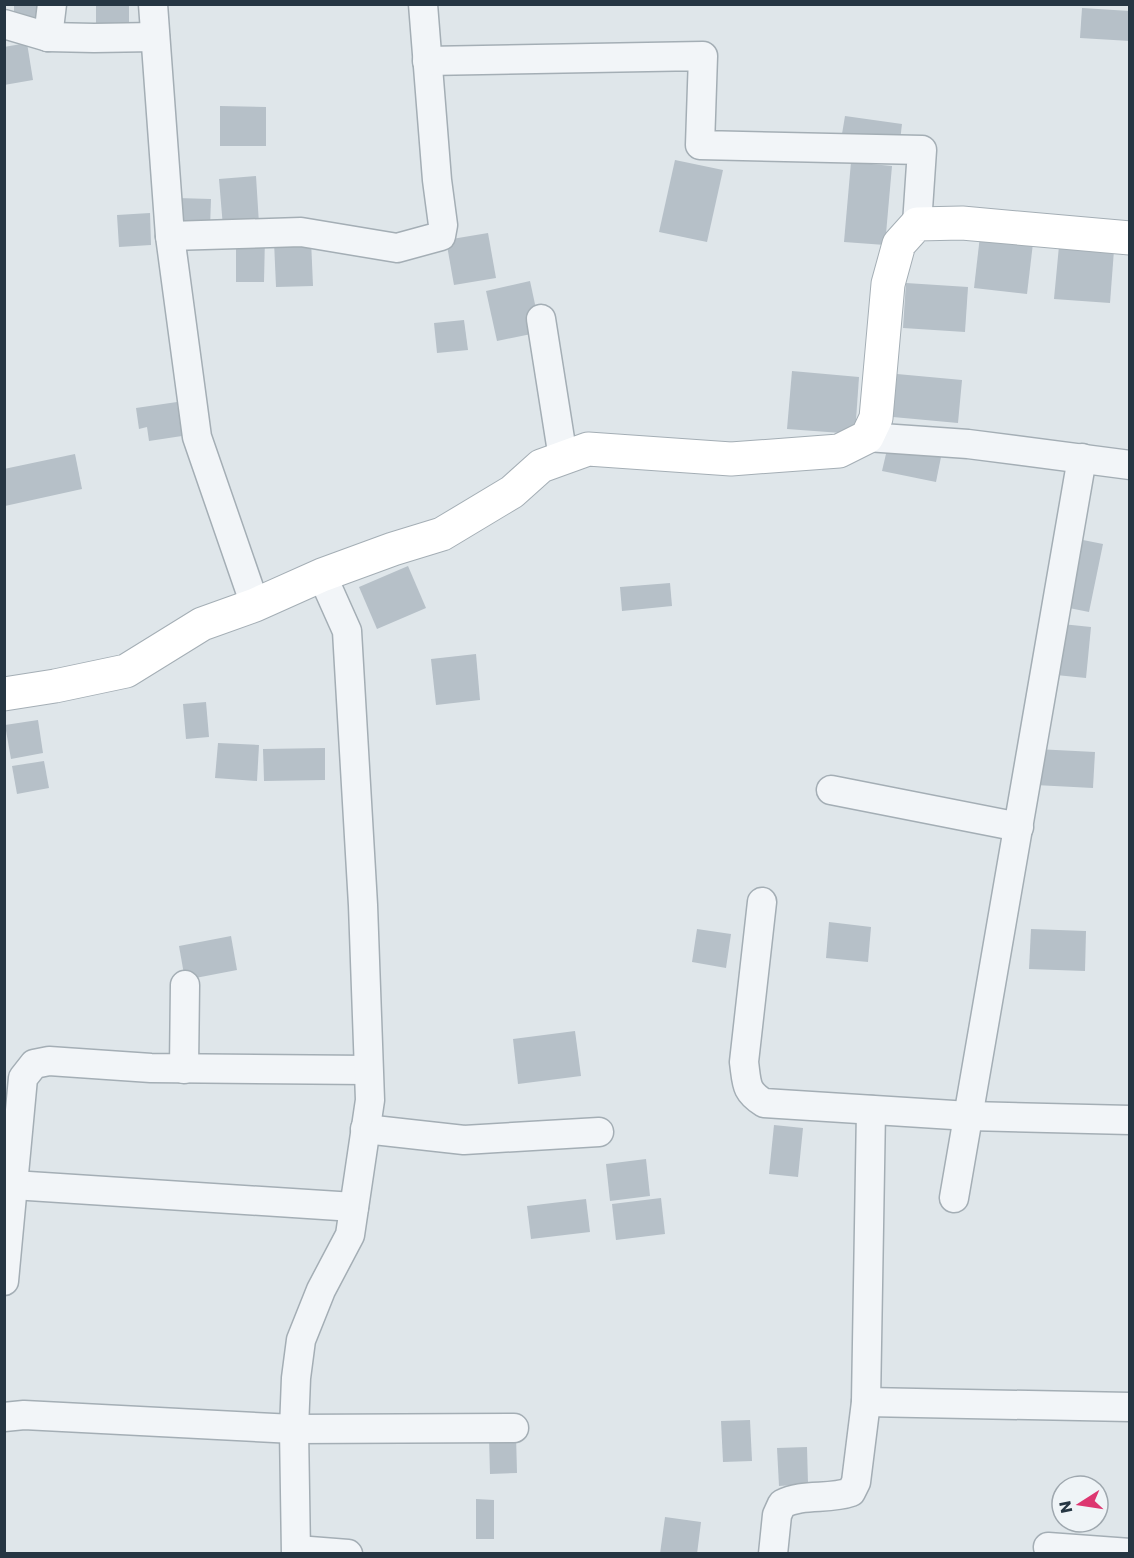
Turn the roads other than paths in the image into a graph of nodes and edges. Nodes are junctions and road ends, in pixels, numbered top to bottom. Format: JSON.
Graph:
{"nodes":[{"id":1,"x":52,"y":4,"type":"edge"},
{"id":2,"x":153,"y":4,"type":"edge"},
{"id":3,"x":423,"y":4,"type":"edge"},
{"id":4,"x":4,"y":24,"type":"edge"},
{"id":5,"x":48,"y":37,"type":"junction"},
{"id":6,"x":155,"y":37,"type":"junction"},
{"id":7,"x":427,"y":62,"type":"junction"},
{"id":8,"x":917,"y":224,"type":"junction"},
{"id":9,"x":1129,"y":234,"type":"edge"},
{"id":10,"x":170,"y":236,"type":"junction"},
{"id":11,"x":541,"y":320,"type":"dead end"},
{"id":12,"x":867,"y":437,"type":"junction"},
{"id":13,"x":563,"y":458,"type":"junction"},
{"id":14,"x":1082,"y":459,"type":"junction"},
{"id":15,"x":1130,"y":465,"type":"edge"},
{"id":16,"x":322,"y":575,"type":"junction"},
{"id":17,"x":255,"y":605,"type":"junction"},
{"id":18,"x":4,"y":694,"type":"edge"},
{"id":19,"x":831,"y":790,"type":"dead end"},
{"id":20,"x":1019,"y":827,"type":"junction"},
{"id":21,"x":762,"y":902,"type":"dead end"},
{"id":22,"x":185,"y":985,"type":"dead end"},
{"id":23,"x":184,"y":1068,"type":"junction"},
{"id":24,"x":368,"y":1070,"type":"junction"},
{"id":25,"x":871,"y":1110,"type":"junction"},
{"id":26,"x":969,"y":1116,"type":"junction"},
{"id":27,"x":1130,"y":1120,"type":"edge"},
{"id":28,"x":365,"y":1129,"type":"junction"},
{"id":29,"x":599,"y":1132,"type":"dead end"},
{"id":30,"x":13,"y":1185,"type":"junction"},
{"id":31,"x":954,"y":1198,"type":"dead end"},
{"id":32,"x":354,"y":1207,"type":"junction"},
{"id":33,"x":6,"y":1243,"type":"edge"},
{"id":34,"x":4,"y":1281,"type":"edge"},
{"id":35,"x":866,"y":1402,"type":"junction"},
{"id":36,"x":1130,"y":1407,"type":"edge"},
{"id":37,"x":4,"y":1417,"type":"edge"},
{"id":38,"x":514,"y":1428,"type":"dead end"},
{"id":39,"x":294,"y":1429,"type":"junction"},
{"id":40,"x":1048,"y":1547,"type":"dead end"},
{"id":41,"x":296,"y":1552,"type":"edge"},
{"id":42,"x":1130,"y":1553,"type":"edge"},
{"id":43,"x":348,"y":1554,"type":"edge"},
{"id":44,"x":773,"y":1554,"type":"edge"}],
"edges":[{"from":1,"to":5,"type":"street"},
{"from":2,"to":6,"type":"street"},
{"from":3,"to":7,"type":"street"},
{"from":4,"to":5,"type":"street"},
{"from":5,"to":6,"type":"street"},
{"from":6,"to":10,"type":"street"},
{"from":7,"to":8,"type":"street"},
{"from":7,"to":10,"type":"street"},
{"from":8,"to":9,"type":"street"},
{"from":8,"to":12,"type":"street"},
{"from":10,"to":17,"type":"street"},
{"from":11,"to":13,"type":"street"},
{"from":12,"to":13,"type":"street"},
{"from":12,"to":14,"type":"street"},
{"from":13,"to":16,"type":"street"},
{"from":14,"to":15,"type":"street"},
{"from":14,"to":20,"type":"street"},
{"from":16,"to":17,"type":"street"},
{"from":16,"to":24,"type":"street"},
{"from":17,"to":18,"type":"street"},
{"from":19,"to":20,"type":"street"},
{"from":20,"to":26,"type":"street"},
{"from":21,"to":25,"type":"street"},
{"from":22,"to":23,"type":"street"},
{"from":23,"to":24,"type":"street"},
{"from":23,"to":30,"type":"street"},
{"from":24,"to":28,"type":"street"},
{"from":25,"to":26,"type":"street"},
{"from":25,"to":35,"type":"street"},
{"from":26,"to":27,"type":"street"},
{"from":26,"to":31,"type":"street"},
{"from":28,"to":29,"type":"street"},
{"from":28,"to":32,"type":"street"},
{"from":30,"to":32,"type":"street"},
{"from":30,"to":33,"type":"street"},
{"from":32,"to":39,"type":"street"},
{"from":33,"to":34,"type":"street"},
{"from":35,"to":36,"type":"street"},
{"from":35,"to":44,"type":"street"},
{"from":37,"to":39,"type":"street"},
{"from":38,"to":39,"type":"street"},
{"from":39,"to":41,"type":"street"},
{"from":40,"to":42,"type":"street"},
{"from":41,"to":43,"type":"street"}]}
